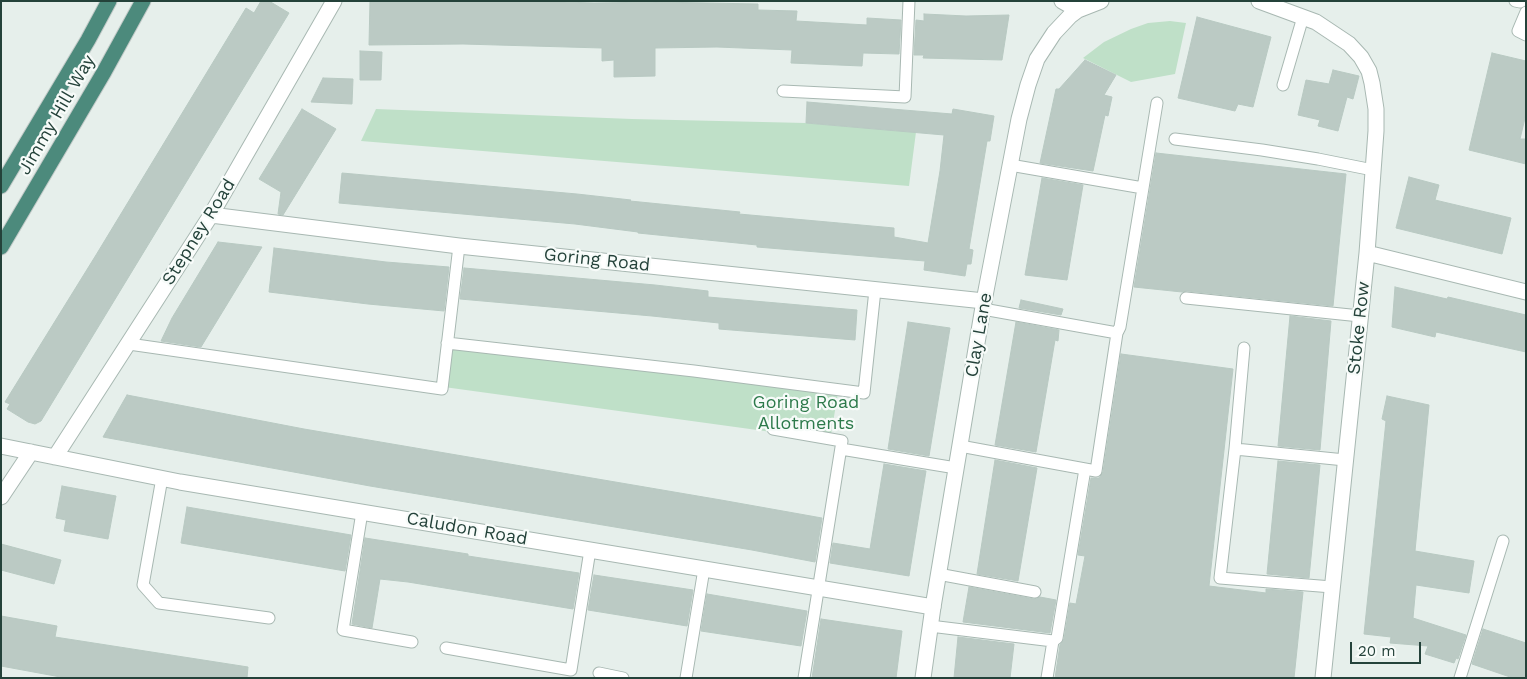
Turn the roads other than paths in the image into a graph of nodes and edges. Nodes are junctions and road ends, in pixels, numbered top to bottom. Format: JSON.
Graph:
{"nodes":[{"id":1,"x":109,"y":1,"type":"edge"},
{"id":2,"x":143,"y":1,"type":"edge"},
{"id":3,"x":334,"y":1,"type":"edge"},
{"id":4,"x":909,"y":1,"type":"edge"},
{"id":5,"x":1062,"y":1,"type":"edge"},
{"id":6,"x":1259,"y":1,"type":"edge"},
{"id":7,"x":1279,"y":1,"type":"edge"},
{"id":8,"x":1515,"y":1,"type":"edge"},
{"id":9,"x":1522,"y":1,"type":"edge"},
{"id":10,"x":1091,"y":4,"type":"edge"},
{"id":11,"x":1526,"y":12,"type":"edge"},
{"id":12,"x":1300,"y":16,"type":"junction"},
{"id":13,"x":1526,"y":35,"type":"edge"},
{"id":14,"x":1283,"y":85,"type":"dead end"},
{"id":15,"x":783,"y":92,"type":"dead end"},
{"id":16,"x":1157,"y":103,"type":"dead end"},
{"id":17,"x":1175,"y":139,"type":"dead end"},
{"id":18,"x":1010,"y":165,"type":"junction"},
{"id":19,"x":1373,"y":170,"type":"junction"},
{"id":20,"x":1,"y":186,"type":"edge"},
{"id":21,"x":1143,"y":188,"type":"junction"},
{"id":22,"x":211,"y":215,"type":"junction"},
{"id":23,"x":459,"y":246,"type":"junction"},
{"id":24,"x":1,"y":247,"type":"edge"},
{"id":25,"x":1367,"y":253,"type":"junction"},
{"id":26,"x":875,"y":290,"type":"junction"},
{"id":27,"x":1526,"y":292,"type":"edge"},
{"id":28,"x":1186,"y":298,"type":"dead end"},
{"id":29,"x":983,"y":305,"type":"junction"},
{"id":30,"x":1360,"y":316,"type":"junction"},
{"id":31,"x":1117,"y":333,"type":"junction"},
{"id":32,"x":447,"y":343,"type":"junction"},
{"id":33,"x":129,"y":344,"type":"junction"},
{"id":34,"x":1244,"y":348,"type":"dead end"},
{"id":35,"x":773,"y":429,"type":"dead end"},
{"id":36,"x":1,"y":446,"type":"edge"},
{"id":37,"x":960,"y":446,"type":"junction"},
{"id":38,"x":841,"y":449,"type":"junction"},
{"id":39,"x":1235,"y":449,"type":"junction"},
{"id":40,"x":31,"y":452,"type":"junction"},
{"id":41,"x":55,"y":457,"type":"junction"},
{"id":42,"x":1345,"y":460,"type":"junction"},
{"id":43,"x":956,"y":468,"type":"junction"},
{"id":44,"x":1085,"y":469,"type":"junction"},
{"id":45,"x":162,"y":478,"type":"junction"},
{"id":46,"x":1,"y":498,"type":"edge"},
{"id":47,"x":362,"y":512,"type":"junction"},
{"id":48,"x":1503,"y":542,"type":"dead end"},
{"id":49,"x":590,"y":550,"type":"junction"},
{"id":50,"x":704,"y":569,"type":"junction"},
{"id":51,"x":938,"y":574,"type":"junction"},
{"id":52,"x":1332,"y":587,"type":"junction"},
{"id":53,"x":818,"y":588,"type":"junction"},
{"id":54,"x":1035,"y":592,"type":"dead end"},
{"id":55,"x":933,"y":607,"type":"junction"},
{"id":56,"x":269,"y":618,"type":"dead end"},
{"id":57,"x":930,"y":626,"type":"junction"},
{"id":58,"x":1053,"y":641,"type":"junction"},
{"id":59,"x":412,"y":642,"type":"dead end"},
{"id":60,"x":446,"y":648,"type":"dead end"},
{"id":61,"x":599,"y":673,"type":"dead end"},
{"id":62,"x":623,"y":678,"type":"edge"},
{"id":63,"x":686,"y":678,"type":"edge"},
{"id":64,"x":804,"y":678,"type":"edge"},
{"id":65,"x":923,"y":678,"type":"edge"},
{"id":66,"x":1047,"y":678,"type":"edge"},
{"id":67,"x":1323,"y":678,"type":"edge"},
{"id":68,"x":1460,"y":678,"type":"edge"}],
"edges":[{"from":1,"to":20,"type":"highway","name":"Jimmy Hill Way"},
{"from":2,"to":24,"type":"highway","name":"Jimmy Hill Way"},
{"from":3,"to":22,"type":"street","name":"Stepney Road"},
{"from":4,"to":15,"type":"lane"},
{"from":5,"to":10,"type":"street"},
{"from":6,"to":12,"type":"street"},
{"from":7,"to":12,"type":"street"},
{"from":8,"to":9,"type":"lane"},
{"from":10,"to":18,"type":"street","name":"Clay Lane"},
{"from":11,"to":13,"type":"lane"},
{"from":12,"to":14,"type":"lane"},
{"from":12,"to":19,"type":"street","name":"Stoke Row"},
{"from":16,"to":21,"type":"lane"},
{"from":17,"to":19,"type":"lane"},
{"from":18,"to":21,"type":"lane"},
{"from":18,"to":29,"type":"street","name":"Clay Lane"},
{"from":19,"to":25,"type":"street","name":"Stoke Row"},
{"from":21,"to":31,"type":"lane"},
{"from":22,"to":23,"type":"street","name":"Goring Road"},
{"from":22,"to":33,"type":"street","name":"Stepney Road"},
{"from":23,"to":26,"type":"street","name":"Goring Road"},
{"from":23,"to":32,"type":"lane"},
{"from":25,"to":27,"type":"street"},
{"from":25,"to":30,"type":"street","name":"Stoke Row"},
{"from":26,"to":29,"type":"street","name":"Goring Road"},
{"from":26,"to":32,"type":"lane"},
{"from":28,"to":30,"type":"lane"},
{"from":29,"to":31,"type":"lane"},
{"from":29,"to":37,"type":"street","name":"Clay Lane"},
{"from":30,"to":42,"type":"street","name":"Stoke Row"},
{"from":31,"to":44,"type":"lane"},
{"from":32,"to":33,"type":"lane"},
{"from":33,"to":41,"type":"street","name":"Stepney Road"},
{"from":34,"to":39,"type":"lane"},
{"from":35,"to":38,"type":"lane"},
{"from":36,"to":40,"type":"street","name":"Caludon Road"},
{"from":37,"to":43,"type":"street","name":"Clay Lane"},
{"from":37,"to":44,"type":"lane"},
{"from":38,"to":43,"type":"lane"},
{"from":38,"to":53,"type":"lane"},
{"from":39,"to":42,"type":"lane"},
{"from":39,"to":52,"type":"lane"},
{"from":40,"to":41,"type":"street","name":"Caludon Road"},
{"from":40,"to":46,"type":"street"},
{"from":41,"to":45,"type":"street","name":"Caludon Road"},
{"from":42,"to":52,"type":"street","name":"Stoke Row"},
{"from":43,"to":51,"type":"street","name":"Clay Lane"},
{"from":44,"to":58,"type":"lane"},
{"from":45,"to":47,"type":"street","name":"Caludon Road"},
{"from":45,"to":56,"type":"lane"},
{"from":47,"to":49,"type":"street","name":"Caludon Road"},
{"from":47,"to":59,"type":"lane"},
{"from":48,"to":68,"type":"lane"},
{"from":49,"to":50,"type":"street","name":"Caludon Road"},
{"from":49,"to":60,"type":"lane"},
{"from":50,"to":53,"type":"street","name":"Caludon Road"},
{"from":50,"to":63,"type":"lane"},
{"from":51,"to":54,"type":"lane"},
{"from":51,"to":55,"type":"street","name":"Clay Lane"},
{"from":52,"to":67,"type":"street","name":"Stoke Row"},
{"from":53,"to":55,"type":"street","name":"Caludon Road"},
{"from":53,"to":64,"type":"lane"},
{"from":55,"to":57,"type":"street","name":"Clay Lane"},
{"from":57,"to":58,"type":"lane"},
{"from":57,"to":65,"type":"street","name":"Clay Lane"},
{"from":58,"to":66,"type":"lane"},
{"from":61,"to":62,"type":"lane"}]}
